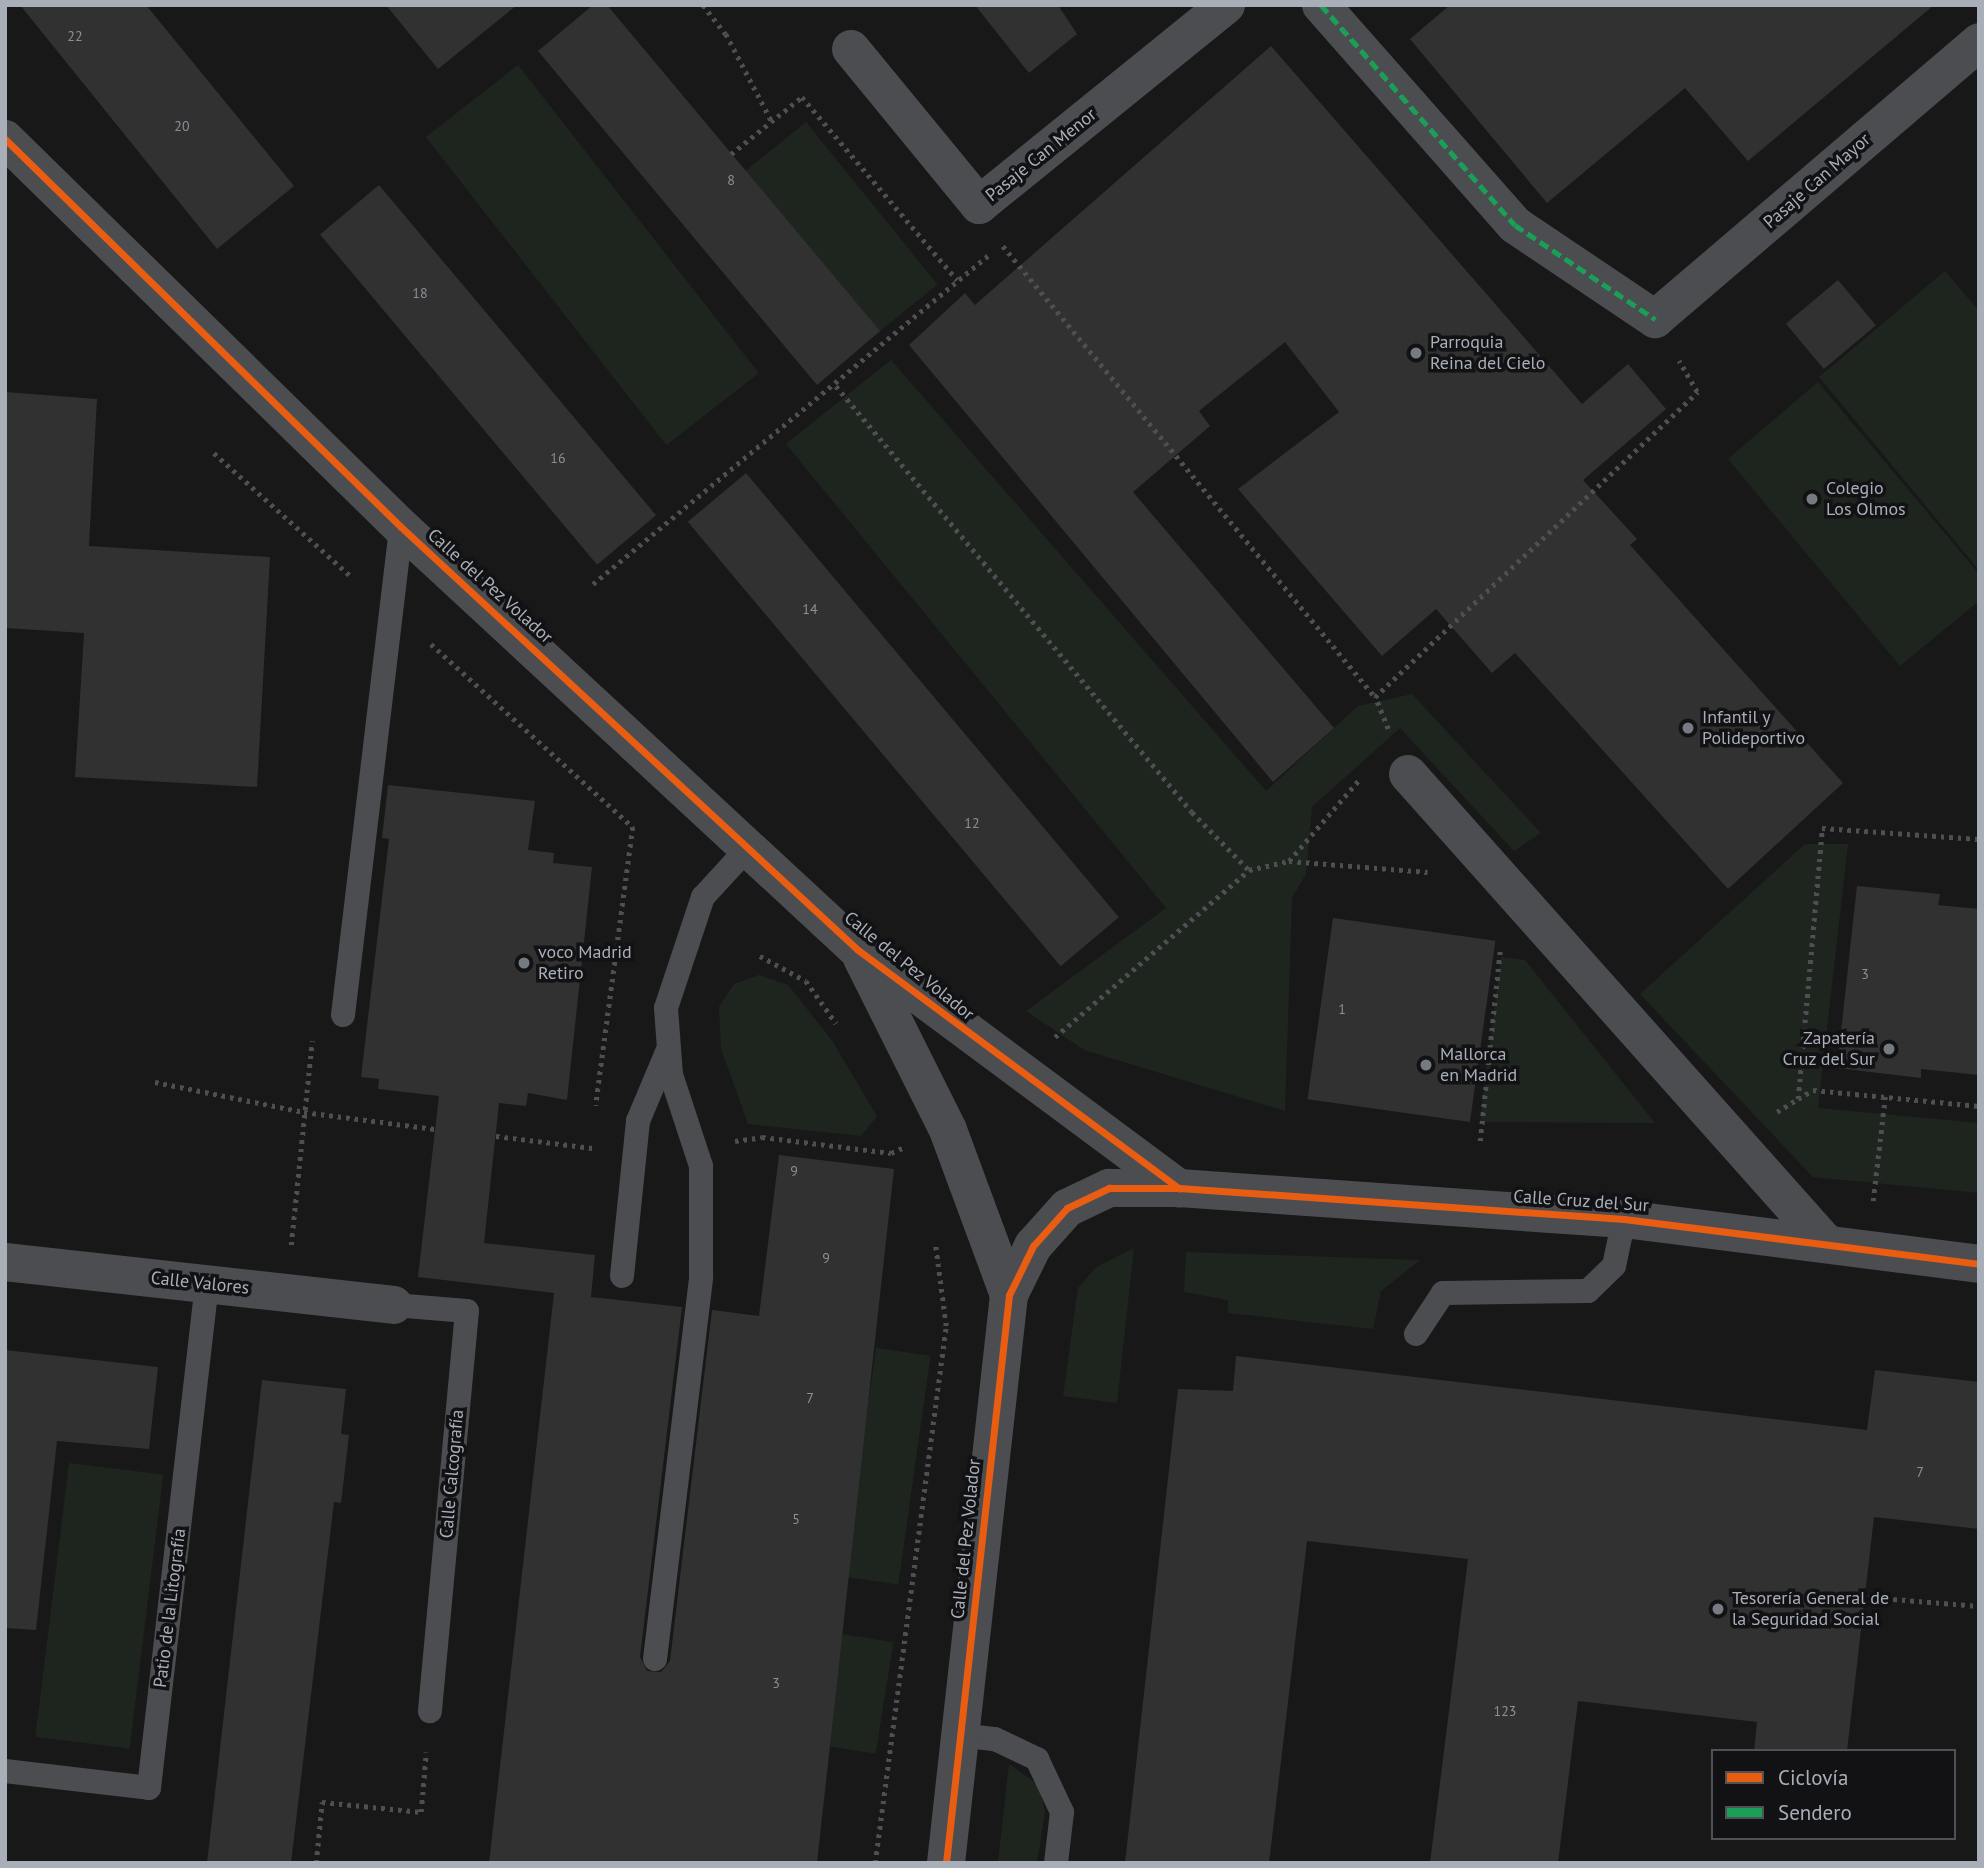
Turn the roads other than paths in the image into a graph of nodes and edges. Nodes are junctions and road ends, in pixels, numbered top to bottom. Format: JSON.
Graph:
{"nodes":[{"id":1,"x":1226,"y":5,"type":"edge"},
{"id":2,"x":1321,"y":5,"type":"edge"},
{"id":3,"x":1979,"y":42,"type":"edge"},
{"id":4,"x":851,"y":48,"type":"dead end"},
{"id":5,"x":5,"y":139,"type":"edge"},
{"id":6,"x":401,"y":527,"type":"junction"},
{"id":7,"x":1408,"y":774,"type":"road end"},
{"id":8,"x":748,"y":848,"type":"junction"},
{"id":9,"x":858,"y":950,"type":"junction"},
{"id":10,"x":343,"y":1015,"type":"dead end"},
{"id":11,"x":667,"y":1052,"type":"junction"},
{"id":12,"x":1179,"y":1188,"type":"junction"},
{"id":13,"x":1624,"y":1219,"type":"junction"},
{"id":14,"x":1824,"y":1241,"type":"junction"},
{"id":15,"x":5,"y":1262,"type":"edge"},
{"id":16,"x":1979,"y":1264,"type":"edge"},
{"id":17,"x":622,"y":1276,"type":"dead end"},
{"id":18,"x":207,"y":1284,"type":"junction"},
{"id":19,"x":1009,"y":1295,"type":"junction"},
{"id":20,"x":394,"y":1305,"type":"joint"},
{"id":21,"x":1416,"y":1334,"type":"dead end"},
{"id":22,"x":655,"y":1659,"type":"dead end"},
{"id":23,"x":430,"y":1710,"type":"road end"},
{"id":24,"x":960,"y":1735,"type":"junction"},
{"id":25,"x":5,"y":1772,"type":"edge"},
{"id":26,"x":946,"y":1863,"type":"edge"},
{"id":27,"x":1056,"y":1863,"type":"edge"}],
"edges":[{"from":1,"to":4,"type":"street","name":"Pasaje Can Menor"},
{"from":2,"to":3,"type":"street","name":"Pasaje Can Mayor"},
{"from":5,"to":6,"type":"street","name":"Calle del Pez Volador"},
{"from":6,"to":8,"type":"street","name":"Calle del Pez Volador"},
{"from":6,"to":10,"type":"lane"},
{"from":7,"to":14,"type":"street"},
{"from":8,"to":9,"type":"street","name":"Calle del Pez Volador"},
{"from":8,"to":11,"type":"lane"},
{"from":9,"to":12,"type":"street","name":"Calle del Pez Volador"},
{"from":9,"to":19,"type":"street","name":"Calle del Pez Volador"},
{"from":11,"to":17,"type":"lane"},
{"from":11,"to":22,"type":"lane"},
{"from":12,"to":13,"type":"street","name":"Calle Cruz del Sur"},
{"from":12,"to":19,"type":"street","name":"Calle del Pez Volador"},
{"from":13,"to":14,"type":"street","name":"Calle Cruz del Sur"},
{"from":13,"to":21,"type":"lane"},
{"from":14,"to":16,"type":"street","name":"Calle Cruz del Sur"},
{"from":15,"to":18,"type":"street","name":"Calle Valores"},
{"from":18,"to":20,"type":"street","name":"Calle Valores"},
{"from":18,"to":25,"type":"lane","name":"Patio de la Litografía"},
{"from":19,"to":24,"type":"street","name":"Calle del Pez Volador"},
{"from":20,"to":23,"type":"lane","name":"Calle Calcografía"},
{"from":24,"to":26,"type":"street","name":"Calle del Pez Volador"},
{"from":24,"to":27,"type":"lane"}]}
